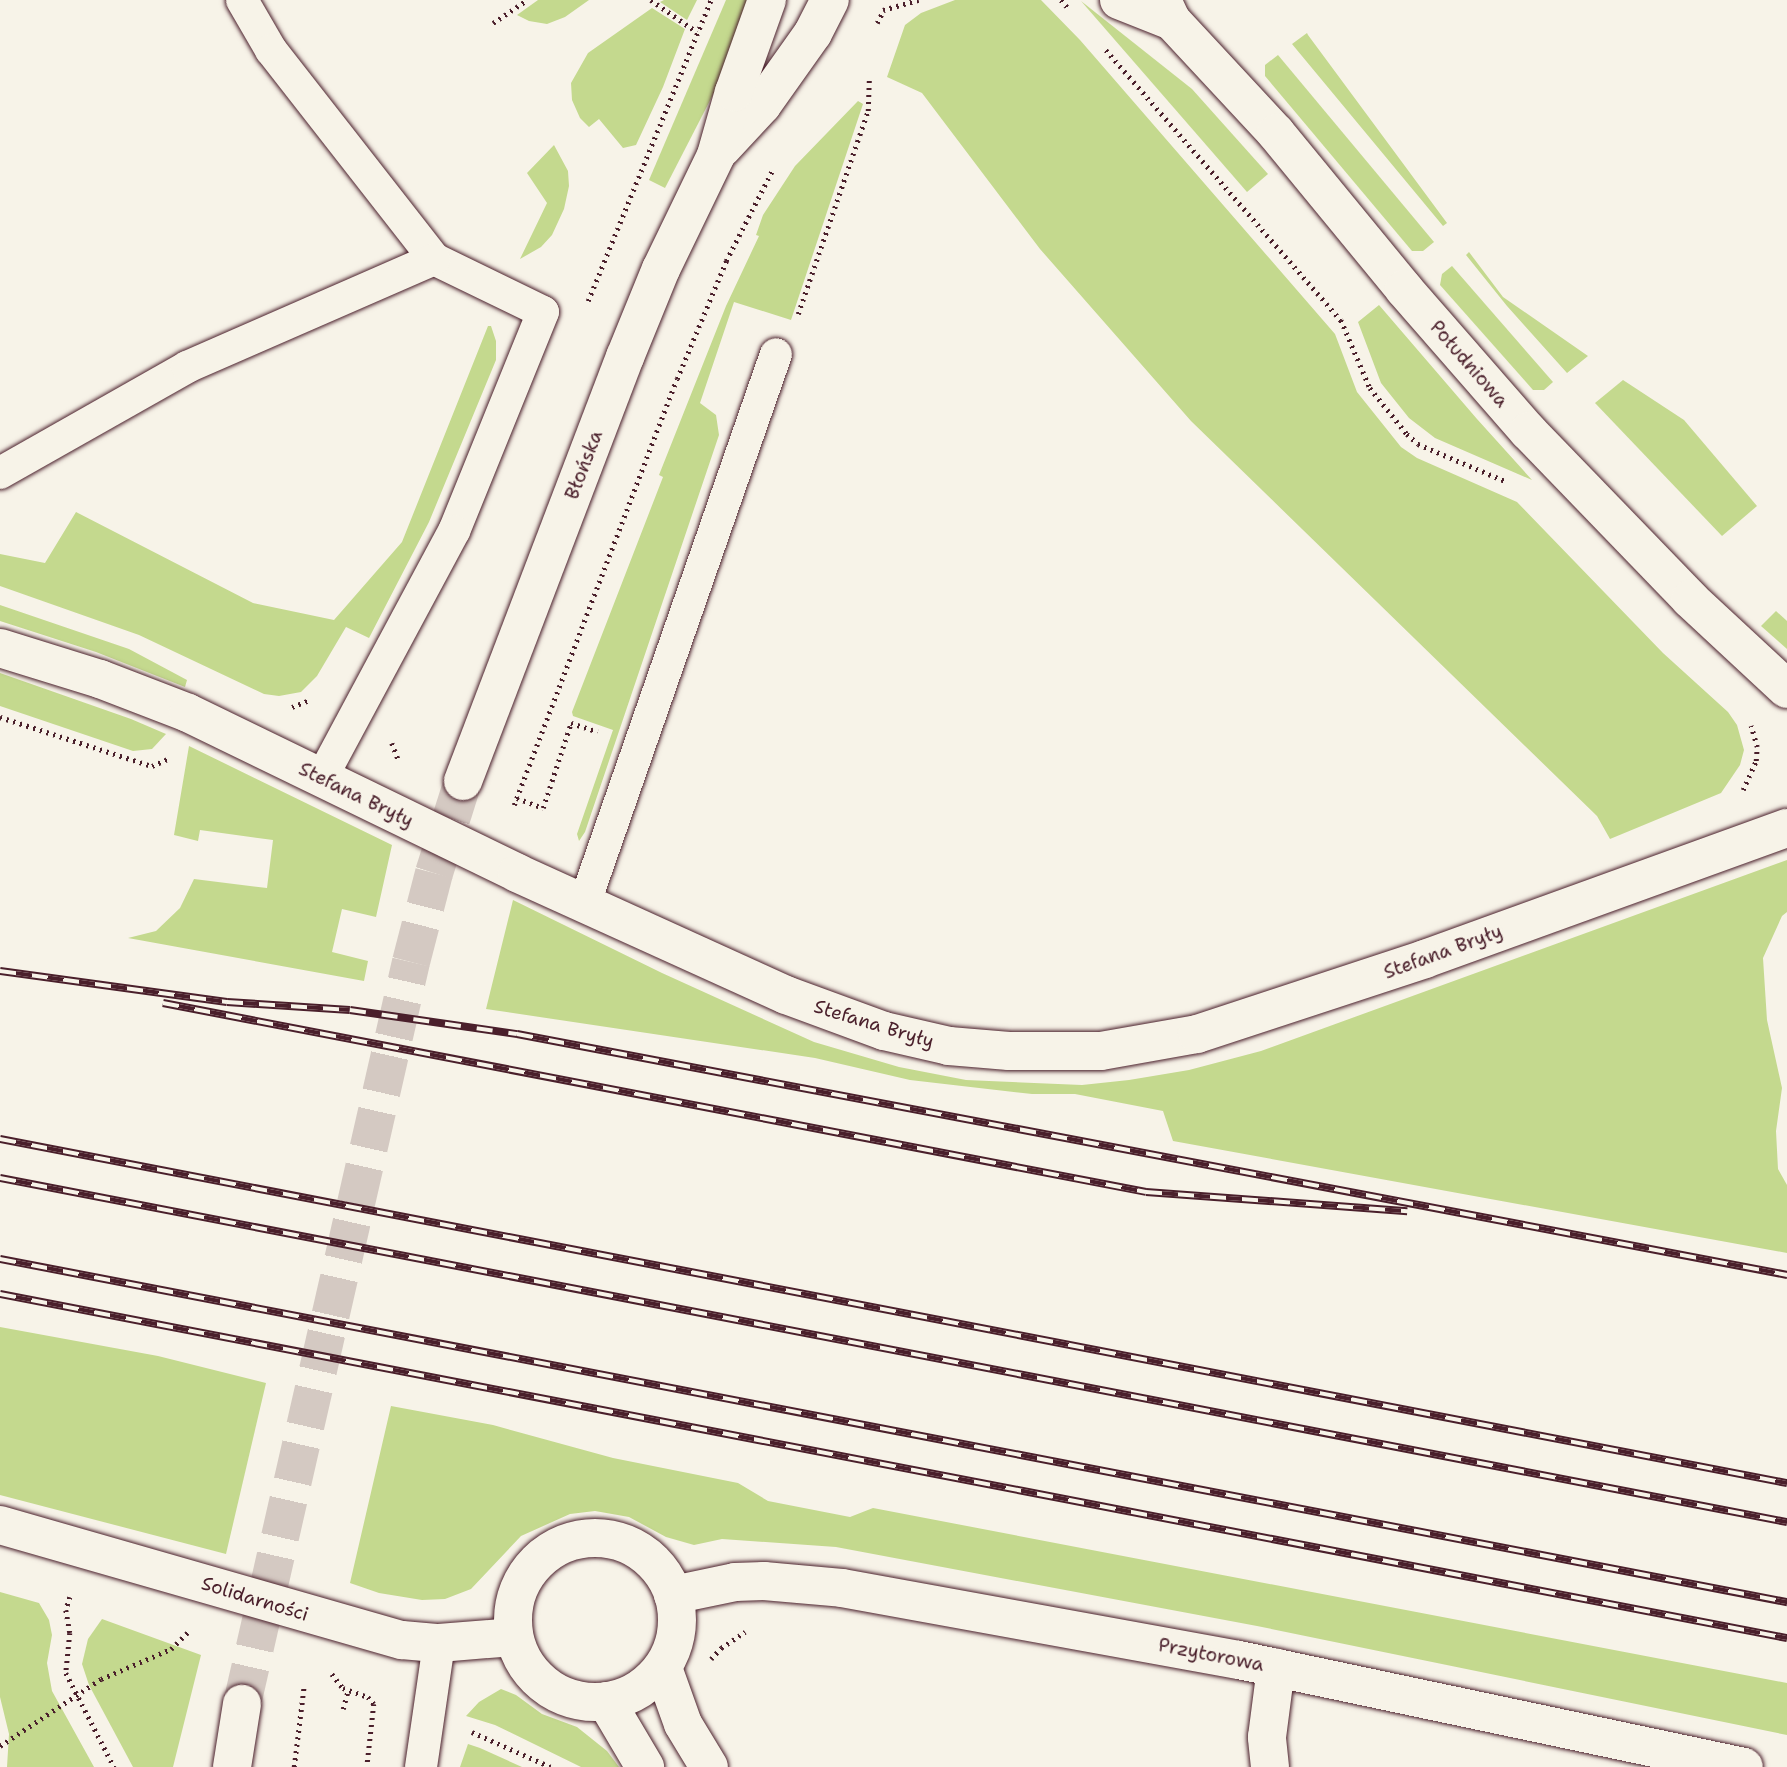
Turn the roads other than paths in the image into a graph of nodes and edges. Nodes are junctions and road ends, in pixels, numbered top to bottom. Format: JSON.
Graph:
{"nodes":[{"id":1,"x":242,"y":0,"type":"edge"},
{"id":2,"x":767,"y":0,"type":"edge"},
{"id":3,"x":830,"y":0,"type":"edge"},
{"id":4,"x":1119,"y":0,"type":"edge"},
{"id":5,"x":1167,"y":10,"type":"edge"},
{"id":6,"x":716,"y":155,"type":"junction"},
{"id":7,"x":434,"y":258,"type":"junction"},
{"id":8,"x":776,"y":354,"type":"road end"},
{"id":9,"x":0,"y":474,"type":"edge"},
{"id":10,"x":0,"y":648,"type":"edge"},
{"id":11,"x":1787,"y":689,"type":"edge"},
{"id":12,"x":321,"y":779,"type":"junction"},
{"id":13,"x":463,"y":781,"type":"tunnel mouth"},
{"id":14,"x":1787,"y":828,"type":"edge"},
{"id":15,"x":585,"y":902,"type":"junction"},
{"id":16,"x":0,"y":1525,"type":"edge"},
{"id":17,"x":673,"y":1595,"type":"junction"},
{"id":18,"x":514,"y":1637,"type":"junction"},
{"id":19,"x":439,"y":1643,"type":"junction"},
{"id":20,"x":663,"y":1668,"type":"junction"},
{"id":21,"x":1276,"y":1668,"type":"junction"},
{"id":22,"x":606,"y":1701,"type":"junction"},
{"id":23,"x":242,"y":1704,"type":"tunnel mouth"},
{"id":24,"x":232,"y":1767,"type":"edge"},
{"id":25,"x":421,"y":1767,"type":"edge"},
{"id":26,"x":645,"y":1767,"type":"edge"},
{"id":27,"x":709,"y":1767,"type":"edge"},
{"id":28,"x":1270,"y":1767,"type":"edge"},
{"id":29,"x":1744,"y":1767,"type":"edge"}],
"edges":[{"from":1,"to":7,"type":"lane"},
{"from":2,"to":6,"type":"street","name":"Błońska"},
{"from":3,"to":6,"type":"street","name":"Błońska"},
{"from":4,"to":5,"type":"street","name":"Południowa"},
{"from":5,"to":11,"type":"street","name":"Południowa"},
{"from":6,"to":13,"type":"street","name":"Błońska"},
{"from":7,"to":9,"type":"lane"},
{"from":7,"to":12,"type":"lane"},
{"from":8,"to":15,"type":"lane"},
{"from":10,"to":12,"type":"street","name":"Stefana Bryły"},
{"from":12,"to":15,"type":"street","name":"Stefana Bryły"},
{"from":14,"to":15,"type":"street","name":"Stefana Bryły"},
{"from":16,"to":19,"type":"street","name":"Solidarności"},
{"from":17,"to":18,"type":"street"},
{"from":17,"to":20,"type":"street"},
{"from":17,"to":21,"type":"street","name":"Przytorowa"},
{"from":18,"to":19,"type":"street","name":"Solidarności"},
{"from":18,"to":22,"type":"street"},
{"from":19,"to":25,"type":"lane"},
{"from":20,"to":22,"type":"street"},
{"from":20,"to":27,"type":"street"},
{"from":21,"to":28,"type":"street"},
{"from":21,"to":29,"type":"street","name":"Przytorowa"},
{"from":22,"to":26,"type":"street"},
{"from":23,"to":24,"type":"street"}]}
